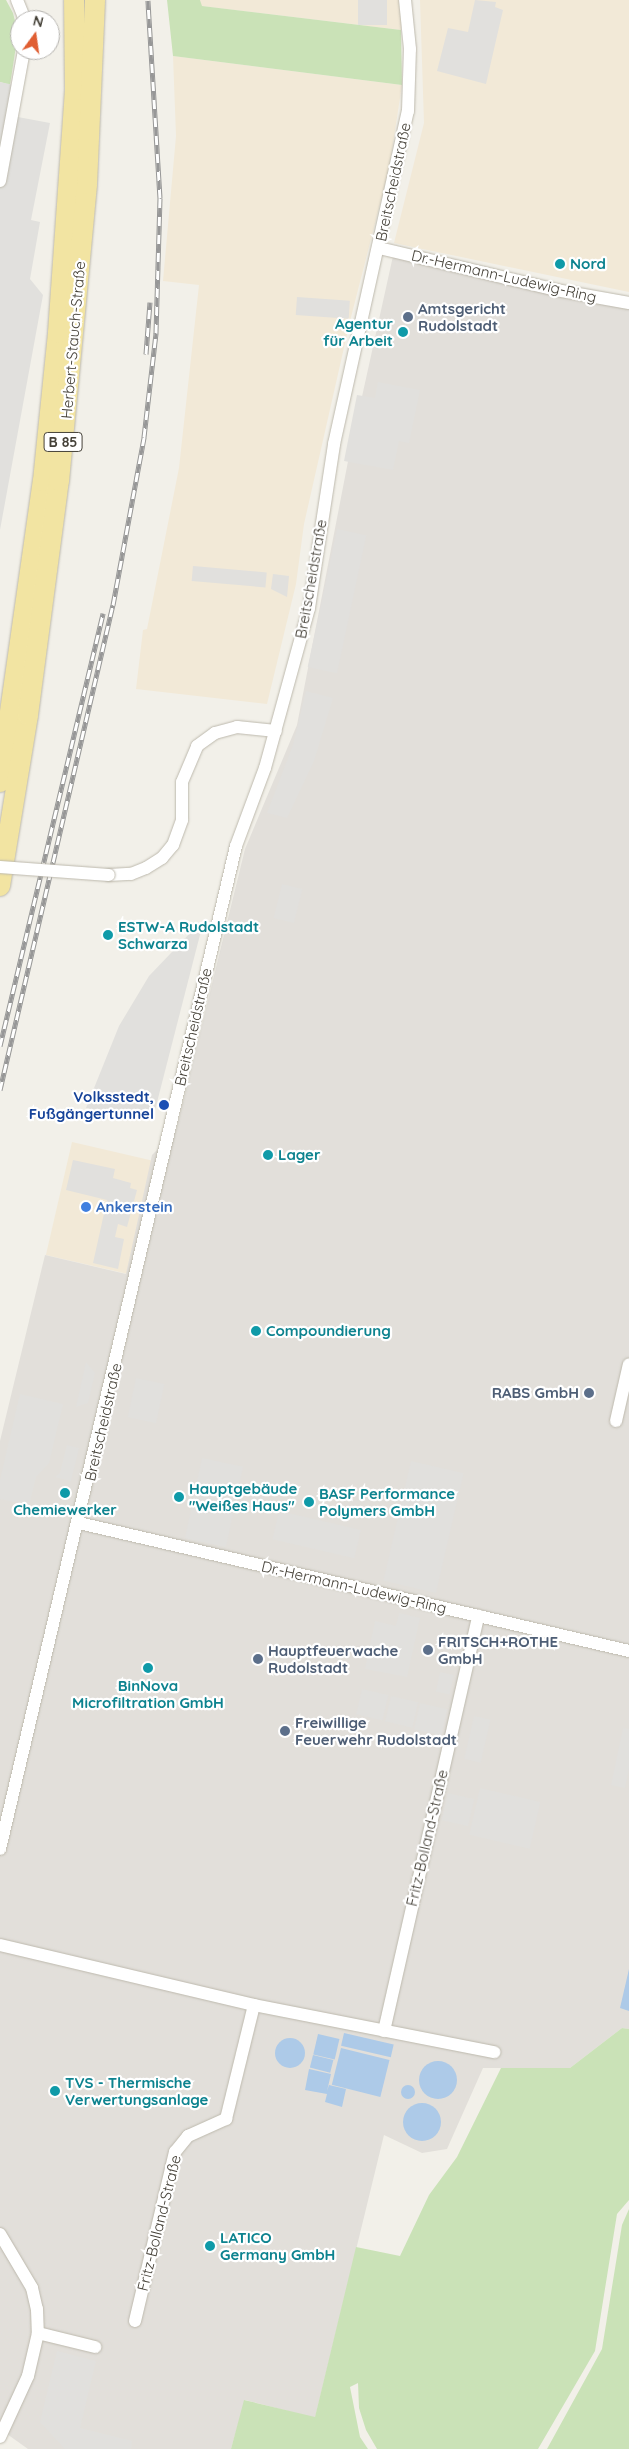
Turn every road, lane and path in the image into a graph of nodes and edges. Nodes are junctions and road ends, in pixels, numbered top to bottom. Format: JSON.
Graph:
{"nodes":[{"id":1,"x":74,"y":0,"type":"edge"},
{"id":2,"x":95,"y":0,"type":"edge"},
{"id":3,"x":405,"y":0,"type":"edge"},
{"id":4,"x":22,"y":60,"type":"edge"},
{"id":5,"x":0,"y":181,"type":"edge"},
{"id":6,"x":379,"y":248,"type":"junction"},
{"id":7,"x":629,"y":304,"type":"edge"},
{"id":8,"x":276,"y":730,"type":"junction"},
{"id":9,"x":0,"y":782,"type":"edge"},
{"id":10,"x":0,"y":866,"type":"edge"},
{"id":11,"x":0,"y":886,"type":"edge"},
{"id":12,"x":629,"y":1364,"type":"edge"},
{"id":13,"x":616,"y":1421,"type":"dead end"},
{"id":14,"x":79,"y":1523,"type":"junction"},
{"id":15,"x":478,"y":1616,"type":"junction"},
{"id":16,"x":629,"y":1651,"type":"edge"},
{"id":17,"x":0,"y":1849,"type":"edge"},
{"id":18,"x":0,"y":1945,"type":"edge"},
{"id":19,"x":254,"y":2005,"type":"junction"},
{"id":20,"x":384,"y":2031,"type":"junction"},
{"id":21,"x":494,"y":2052,"type":"dead end"},
{"id":22,"x":0,"y":2234,"type":"edge"},
{"id":23,"x":135,"y":2321,"type":"dead end"},
{"id":24,"x":38,"y":2333,"type":"junction"},
{"id":25,"x":95,"y":2347,"type":"dead end"},
{"id":26,"x":3,"y":2433,"type":"edge"}],
"edges":[{"from":1,"to":9,"type":"main road","name":"Herbert-Stauch-Straße","number":"B 85"},
{"from":2,"to":11,"type":"main road","name":"Herbert-Stauch-Straße","number":"B 85"},
{"from":3,"to":6,"type":"street","name":"Breitscheidstraße"},
{"from":4,"to":5,"type":"street"},
{"from":6,"to":7,"type":"street","name":"Dr.-Hermann-Ludewig-Ring"},
{"from":6,"to":8,"type":"street","name":"Breitscheidstraße"},
{"from":8,"to":10,"type":"street","bridge":true},
{"from":8,"to":14,"type":"street","name":"Breitscheidstraße"},
{"from":12,"to":13,"type":"street"},
{"from":14,"to":15,"type":"street","name":"Dr.-Hermann-Ludewig-Ring"},
{"from":14,"to":17,"type":"street","name":"Breitscheidstraße"},
{"from":15,"to":16,"type":"street","name":"Dr.-Hermann-Ludewig-Ring"},
{"from":15,"to":20,"type":"street","name":"Fritz-Bolland-Straße"},
{"from":18,"to":19,"type":"street"},
{"from":19,"to":20,"type":"street"},
{"from":19,"to":23,"type":"street","name":"Fritz-Bolland-Straße"},
{"from":20,"to":21,"type":"street"},
{"from":22,"to":24,"type":"street"},
{"from":24,"to":25,"type":"street"},
{"from":24,"to":26,"type":"street"}]}
